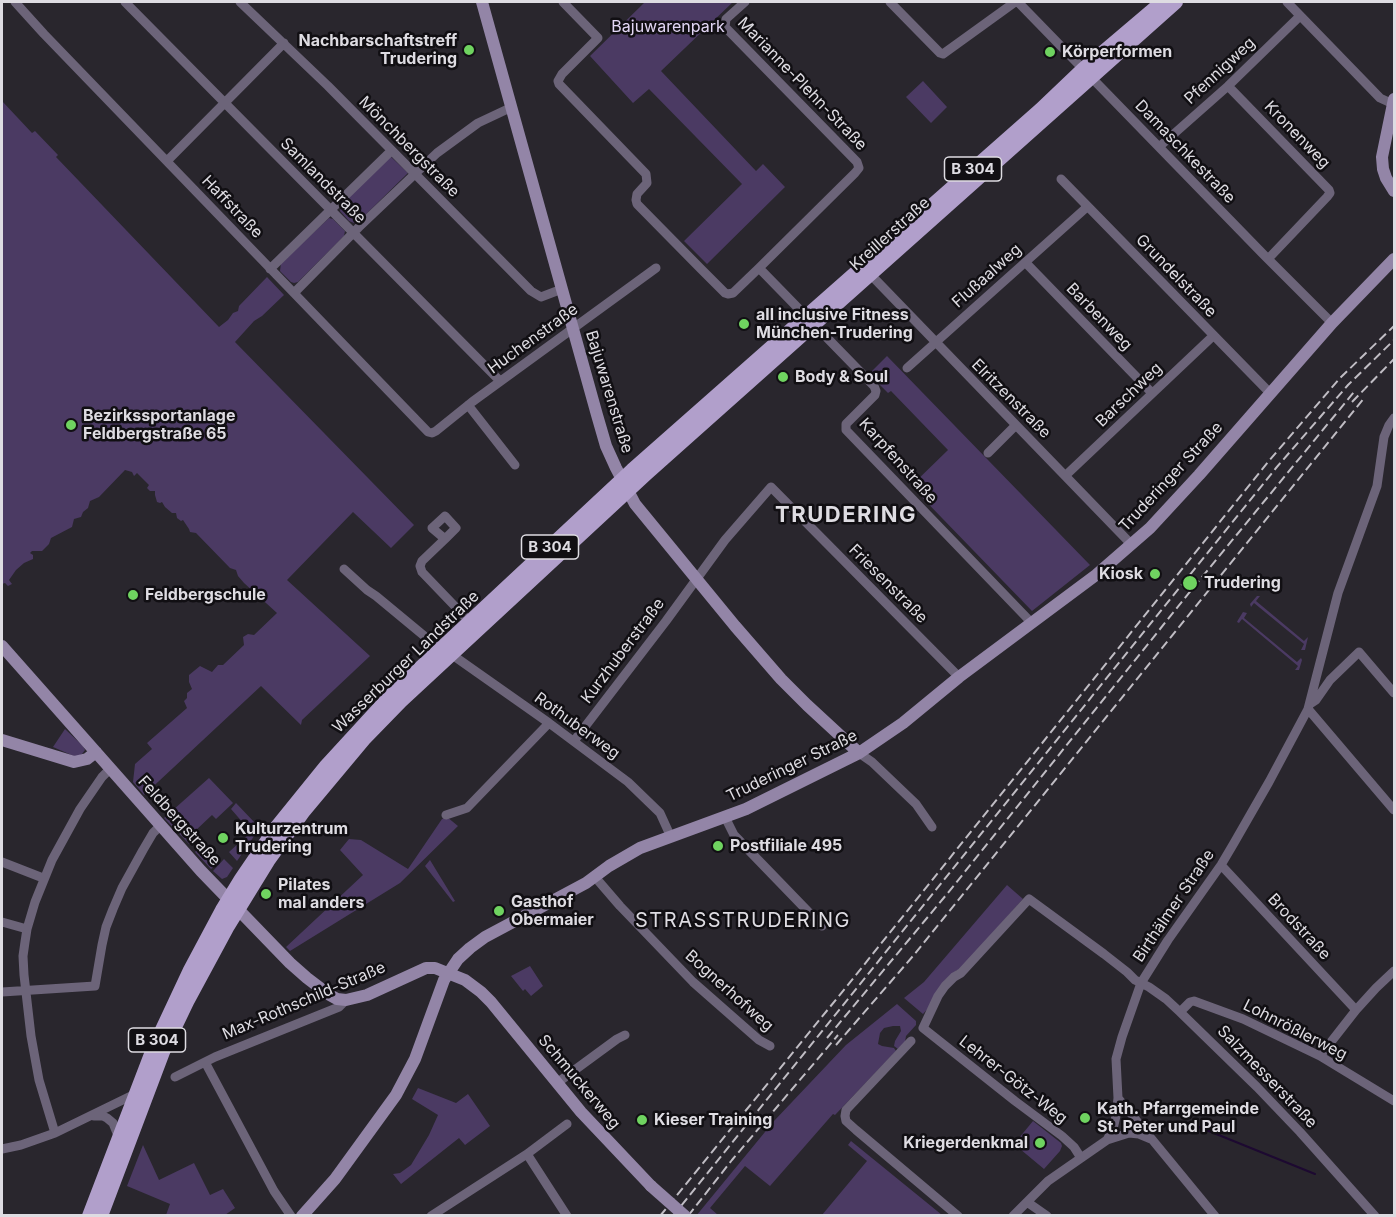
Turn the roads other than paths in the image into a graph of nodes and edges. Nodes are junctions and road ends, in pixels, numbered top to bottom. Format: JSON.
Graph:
{"nodes":[{"id":1,"x":125,"y":2,"type":"edge"},
{"id":2,"x":240,"y":2,"type":"edge"},
{"id":3,"x":482,"y":2,"type":"edge"},
{"id":4,"x":563,"y":2,"type":"edge"},
{"id":5,"x":745,"y":2,"type":"edge"},
{"id":6,"x":890,"y":2,"type":"edge"},
{"id":7,"x":1016,"y":2,"type":"edge"},
{"id":8,"x":1159,"y":2,"type":"edge"},
{"id":9,"x":1176,"y":2,"type":"edge"},
{"id":10,"x":1287,"y":2,"type":"edge"},
{"id":11,"x":20,"y":3,"type":"edge"},
{"id":12,"x":1300,"y":16,"type":"junction"},
{"id":13,"x":284,"y":43,"type":"junction"},
{"id":14,"x":1088,"y":73,"type":"junction"},
{"id":15,"x":1228,"y":86,"type":"junction"},
{"id":16,"x":225,"y":102,"type":"junction"},
{"id":17,"x":1394,"y":102,"type":"edge"},
{"id":18,"x":512,"y":107,"type":"junction"},
{"id":19,"x":1159,"y":147,"type":"junction"},
{"id":20,"x":391,"y":151,"type":"junction"},
{"id":21,"x":167,"y":161,"type":"junction"},
{"id":22,"x":415,"y":174,"type":"junction"},
{"id":23,"x":1061,"y":179,"type":"dead end"},
{"id":24,"x":1395,"y":191,"type":"edge"},
{"id":25,"x":1087,"y":207,"type":"junction"},
{"id":26,"x":330,"y":209,"type":"junction"},
{"id":27,"x":354,"y":233,"type":"junction"},
{"id":28,"x":1268,"y":259,"type":"junction"},
{"id":29,"x":1395,"y":259,"type":"edge"},
{"id":30,"x":1025,"y":262,"type":"junction"},
{"id":31,"x":656,"y":268,"type":"dead end"},
{"id":32,"x":759,"y":268,"type":"junction"},
{"id":33,"x":270,"y":269,"type":"junction"},
{"id":34,"x":870,"y":274,"type":"junction"},
{"id":35,"x":562,"y":289,"type":"junction"},
{"id":36,"x":294,"y":293,"type":"junction"},
{"id":37,"x":810,"y":320,"type":"junction"},
{"id":38,"x":1332,"y":323,"type":"junction"},
{"id":39,"x":573,"y":330,"type":"junction"},
{"id":40,"x":1213,"y":336,"type":"junction"},
{"id":41,"x":935,"y":343,"type":"junction"},
{"id":42,"x":907,"y":368,"type":"dead end"},
{"id":43,"x":500,"y":381,"type":"junction"},
{"id":44,"x":1152,"y":393,"type":"junction"},
{"id":45,"x":1270,"y":393,"type":"junction"},
{"id":46,"x":468,"y":405,"type":"junction"},
{"id":47,"x":1395,"y":418,"type":"edge"},
{"id":48,"x":1016,"y":425,"type":"junction"},
{"id":49,"x":428,"y":432,"type":"joint"},
{"id":50,"x":988,"y":453,"type":"dead end"},
{"id":51,"x":515,"y":465,"type":"dead end"},
{"id":52,"x":1065,"y":476,"type":"junction"},
{"id":53,"x":625,"y":486,"type":"junction"},
{"id":54,"x":771,"y":487,"type":"joint"},
{"id":55,"x":445,"y":540,"type":"dead end"},
{"id":56,"x":1131,"y":545,"type":"junction"},
{"id":57,"x":344,"y":569,"type":"dead end"},
{"id":58,"x":696,"y":579,"type":"junction"},
{"id":59,"x":470,"y":622,"type":"junction"},
{"id":60,"x":1031,"y":624,"type":"junction"},
{"id":61,"x":2,"y":646,"type":"edge"},
{"id":62,"x":446,"y":651,"type":"junction"},
{"id":63,"x":959,"y":677,"type":"junction"},
{"id":64,"x":1317,"y":677,"type":"junction"},
{"id":65,"x":1330,"y":680,"type":"junction"},
{"id":66,"x":1395,"y":693,"type":"edge"},
{"id":67,"x":1309,"y":707,"type":"junction"},
{"id":68,"x":549,"y":723,"type":"junction"},
{"id":69,"x":2,"y":740,"type":"edge"},
{"id":70,"x":573,"y":741,"type":"junction"},
{"id":71,"x":96,"y":752,"type":"junction"},
{"id":72,"x":859,"y":753,"type":"junction"},
{"id":73,"x":110,"y":769,"type":"junction"},
{"id":74,"x":1395,"y":810,"type":"edge"},
{"id":75,"x":446,"y":815,"type":"dead end"},
{"id":76,"x":725,"y":817,"type":"junction"},
{"id":77,"x":160,"y":825,"type":"junction"},
{"id":78,"x":932,"y":827,"type":"dead end"},
{"id":79,"x":670,"y":835,"type":"junction"},
{"id":80,"x":2,"y":862,"type":"edge"},
{"id":81,"x":1221,"y":865,"type":"junction"},
{"id":82,"x":595,"y":877,"type":"junction"},
{"id":83,"x":44,"y":878,"type":"junction"},
{"id":84,"x":233,"y":904,"type":"junction"},
{"id":85,"x":2,"y":922,"type":"edge"},
{"id":86,"x":822,"y":926,"type":"dead end"},
{"id":87,"x":27,"y":929,"type":"junction"},
{"id":88,"x":1151,"y":965,"type":"junction"},
{"id":89,"x":1395,"y":971,"type":"edge"},
{"id":90,"x":448,"y":972,"type":"junction"},
{"id":91,"x":1127,"y":972,"type":"junction"},
{"id":92,"x":1141,"y":983,"type":"junction"},
{"id":93,"x":26,"y":991,"type":"junction"},
{"id":94,"x":2,"y":992,"type":"edge"},
{"id":95,"x":346,"y":1000,"type":"junction"},
{"id":96,"x":1356,"y":1010,"type":"junction"},
{"id":97,"x":1180,"y":1012,"type":"junction"},
{"id":98,"x":923,"y":1028,"type":"joint"},
{"id":99,"x":624,"y":1035,"type":"dead end"},
{"id":100,"x":911,"y":1041,"type":"dead end"},
{"id":101,"x":770,"y":1046,"type":"dead end"},
{"id":102,"x":1320,"y":1056,"type":"junction"},
{"id":103,"x":205,"y":1062,"type":"junction"},
{"id":104,"x":175,"y":1077,"type":"dead end"},
{"id":105,"x":557,"y":1083,"type":"junction"},
{"id":106,"x":135,"y":1094,"type":"junction"},
{"id":107,"x":1118,"y":1098,"type":"junction"},
{"id":108,"x":1395,"y":1101,"type":"edge"},
{"id":109,"x":89,"y":1117,"type":"junction"},
{"id":110,"x":567,"y":1124,"type":"dead end"},
{"id":111,"x":56,"y":1133,"type":"junction"},
{"id":112,"x":119,"y":1138,"type":"junction"},
{"id":113,"x":1151,"y":1139,"type":"junction"},
{"id":114,"x":1107,"y":1140,"type":"junction"},
{"id":115,"x":2,"y":1149,"type":"edge"},
{"id":116,"x":527,"y":1154,"type":"junction"},
{"id":117,"x":1081,"y":1158,"type":"junction"},
{"id":118,"x":1027,"y":1202,"type":"junction"},
{"id":119,"x":1368,"y":1213,"type":"edge"},
{"id":120,"x":89,"y":1215,"type":"edge"},
{"id":121,"x":101,"y":1215,"type":"edge"},
{"id":122,"x":291,"y":1215,"type":"edge"},
{"id":123,"x":302,"y":1215,"type":"edge"},
{"id":124,"x":430,"y":1215,"type":"edge"},
{"id":125,"x":567,"y":1215,"type":"edge"},
{"id":126,"x":685,"y":1215,"type":"edge"},
{"id":127,"x":958,"y":1215,"type":"edge"},
{"id":128,"x":1013,"y":1215,"type":"edge"},
{"id":129,"x":1047,"y":1215,"type":"edge"},
{"id":130,"x":1215,"y":1215,"type":"edge"}],
"edges":[{"from":1,"to":16,"type":"street","name":"Samlandstraße"},
{"from":2,"to":13,"type":"street","name":"Mönchbergstraße"},
{"from":3,"to":18,"type":"street","name":"Bajuwarenstraße"},
{"from":4,"to":32,"type":"street"},
{"from":5,"to":32,"type":"street","name":"Marianne-Plehn-Straße"},
{"from":6,"to":7,"type":"street"},
{"from":7,"to":14,"type":"street","name":"Damaschkestraße"},
{"from":8,"to":14,"type":"main road","name":"Kreillerstraße","number":"B 304"},
{"from":9,"to":14,"type":"main road","name":"Kreillerstraße","number":"B 304"},
{"from":10,"to":12,"type":"street"},
{"from":11,"to":21,"type":"street","name":"Haffstraße"},
{"from":12,"to":15,"type":"street","name":"Pfennigweg"},
{"from":12,"to":17,"type":"street"},
{"from":13,"to":16,"type":"street"},
{"from":13,"to":20,"type":"street","name":"Mönchbergstraße"},
{"from":14,"to":19,"type":"street","name":"Damaschkestraße"},
{"from":14,"to":34,"type":"main road","name":"Kreillerstraße","number":"B 304"},
{"from":14,"to":37,"type":"main road","name":"Kreillerstraße","number":"B 304"},
{"from":15,"to":19,"type":"street","name":"Pfennigweg"},
{"from":15,"to":28,"type":"street","name":"Kronenweg"},
{"from":16,"to":21,"type":"street"},
{"from":16,"to":26,"type":"street","name":"Samlandstraße"},
{"from":17,"to":24,"type":"street"},
{"from":18,"to":22,"type":"street"},
{"from":18,"to":35,"type":"street","name":"Bajuwarenstraße"},
{"from":19,"to":28,"type":"street","name":"Damaschkestraße"},
{"from":20,"to":22,"type":"street","name":"Mönchbergstraße"},
{"from":20,"to":26,"type":"street"},
{"from":21,"to":33,"type":"street","name":"Haffstraße"},
{"from":22,"to":27,"type":"street"},
{"from":22,"to":35,"type":"street","name":"Mönchbergstraße"},
{"from":23,"to":25,"type":"street","name":"Grundelstraße"},
{"from":25,"to":30,"type":"street","name":"Flußaalweg"},
{"from":25,"to":40,"type":"street","name":"Grundelstraße"},
{"from":26,"to":27,"type":"street","name":"Samlandstraße"},
{"from":26,"to":33,"type":"street"},
{"from":27,"to":36,"type":"street"},
{"from":27,"to":43,"type":"street","name":"Samlandstraße"},
{"from":28,"to":38,"type":"street","name":"Damaschkestraße"},
{"from":29,"to":38,"type":"street","name":"Truderinger Straße"},
{"from":30,"to":41,"type":"street","name":"Flußaalweg"},
{"from":30,"to":44,"type":"street","name":"Barbenweg"},
{"from":31,"to":39,"type":"street","name":"Huchenstraße"},
{"from":32,"to":37,"type":"street"},
{"from":33,"to":36,"type":"street","name":"Haffstraße"},
{"from":34,"to":37,"type":"main road","name":"Kreillerstraße","number":"B 304"},
{"from":34,"to":41,"type":"street","name":"Elritzenstraße"},
{"from":35,"to":39,"type":"street","name":"Bajuwarenstraße"},
{"from":36,"to":49,"type":"street","name":"Haffstraße"},
{"from":37,"to":53,"type":"main road","name":"Kreillerstraße","number":"B 304"},
{"from":37,"to":60,"type":"street","name":"Karpfenstraße"},
{"from":38,"to":45,"type":"street","name":"Truderinger Straße"},
{"from":39,"to":43,"type":"street","name":"Huchenstraße"},
{"from":39,"to":53,"type":"street","name":"Bajuwarenstraße"},
{"from":40,"to":44,"type":"street","name":"Barschweg"},
{"from":40,"to":45,"type":"street","name":"Grundelstraße"},
{"from":41,"to":42,"type":"street","name":"Flußaalweg"},
{"from":41,"to":48,"type":"street","name":"Elritzenstraße"},
{"from":43,"to":46,"type":"street","name":"Huchenstraße"},
{"from":44,"to":52,"type":"street","name":"Barschweg"},
{"from":45,"to":56,"type":"street","name":"Truderinger Straße"},
{"from":46,"to":49,"type":"street","name":"Huchenstraße"},
{"from":46,"to":51,"type":"street"},
{"from":47,"to":64,"type":"street","name":"Birthälmer Straße"},
{"from":48,"to":50,"type":"street"},
{"from":48,"to":52,"type":"street","name":"Elritzenstraße"},
{"from":52,"to":56,"type":"street","name":"Elritzenstraße"},
{"from":53,"to":58,"type":"street","name":"Bajuwarenstraße"},
{"from":53,"to":59,"type":"main road","name":"Wasserburger Landstraße","number":"B 304"},
{"from":53,"to":62,"type":"main road","name":"Wasserburger Landstraße","number":"B 304"},
{"from":54,"to":58,"type":"street","name":"Kurzhuberstraße"},
{"from":54,"to":63,"type":"street","name":"Friesenstraße"},
{"from":55,"to":59,"type":"street"},
{"from":56,"to":60,"type":"street","name":"Truderinger Straße"},
{"from":57,"to":62,"type":"street","name":"Rothuberweg"},
{"from":58,"to":70,"type":"street","name":"Kurzhuberstraße"},
{"from":58,"to":72,"type":"street","name":"Bajuwarenstraße"},
{"from":59,"to":62,"type":"main road","name":"Wasserburger Landstraße","number":"B 304"},
{"from":60,"to":63,"type":"street","name":"Truderinger Straße"},
{"from":61,"to":71,"type":"street","name":"Feldbergstraße"},
{"from":62,"to":68,"type":"street","name":"Rothuberweg"},
{"from":62,"to":84,"type":"main road","name":"Wasserburger Landstraße","number":"B 304"},
{"from":63,"to":72,"type":"street","name":"Truderinger Straße"},
{"from":64,"to":65,"type":"street"},
{"from":64,"to":67,"type":"street","name":"Birthälmer Straße"},
{"from":65,"to":66,"type":"street","name":"Birthälmer Straße"},
{"from":65,"to":67,"type":"street","name":"Birthälmer Straße"},
{"from":67,"to":74,"type":"street"},
{"from":67,"to":81,"type":"street","name":"Birthälmer Straße"},
{"from":68,"to":70,"type":"street","name":"Rothuberweg"},
{"from":68,"to":75,"type":"street"},
{"from":69,"to":71,"type":"street"},
{"from":70,"to":79,"type":"street","name":"Rothuberweg"},
{"from":71,"to":73,"type":"street","name":"Feldbergstraße"},
{"from":72,"to":76,"type":"street","name":"Truderinger Straße"},
{"from":72,"to":78,"type":"street","name":"Bajuwarenstraße"},
{"from":73,"to":77,"type":"street","name":"Feldbergstraße"},
{"from":73,"to":83,"type":"street"},
{"from":76,"to":79,"type":"street","name":"Truderinger Straße"},
{"from":76,"to":86,"type":"street"},
{"from":77,"to":84,"type":"street","name":"Feldbergstraße"},
{"from":77,"to":93,"type":"street"},
{"from":79,"to":82,"type":"street","name":"Truderinger Straße"},
{"from":80,"to":83,"type":"street"},
{"from":81,"to":88,"type":"street","name":"Birthälmer Straße"},
{"from":81,"to":96,"type":"street","name":"Brodstraße"},
{"from":82,"to":90,"type":"street","name":"Truderinger Straße"},
{"from":82,"to":101,"type":"street","name":"Bognerhofweg"},
{"from":83,"to":87,"type":"street"},
{"from":84,"to":95,"type":"street","name":"Feldbergstraße"},
{"from":84,"to":106,"type":"main road","name":"Wasserburger Landstraße","number":"B 304"},
{"from":84,"to":121,"type":"main road","name":"Wasserburger Landstraße","number":"B 304"},
{"from":85,"to":87,"type":"street"},
{"from":87,"to":93,"type":"street"},
{"from":88,"to":91,"type":"street"},
{"from":88,"to":92,"type":"street","name":"Birthälmer Straße"},
{"from":89,"to":96,"type":"street"},
{"from":90,"to":95,"type":"street","name":"Max-Rothschild-Straße"},
{"from":90,"to":105,"type":"street","name":"Schmuckerweg"},
{"from":90,"to":123,"type":"street","name":"Truderinger Straße"},
{"from":91,"to":92,"type":"street","name":"Salzmesserstraße"},
{"from":91,"to":98,"type":"street","name":"Salzmesserstraße"},
{"from":92,"to":97,"type":"street","name":"Salzmesserstraße"},
{"from":92,"to":107,"type":"street","name":"Birthälmer Straße"},
{"from":93,"to":94,"type":"street"},
{"from":93,"to":111,"type":"street"},
{"from":95,"to":103,"type":"street","name":"Max-Rothschild-Straße"},
{"from":96,"to":102,"type":"street"},
{"from":97,"to":102,"type":"street","name":"Lohnrößlerweg"},
{"from":97,"to":119,"type":"street","name":"Salzmesserstraße"},
{"from":98,"to":117,"type":"street","name":"Lehrer-Götz-Weg"},
{"from":99,"to":105,"type":"street"},
{"from":100,"to":127,"type":"street"},
{"from":102,"to":108,"type":"street","name":"Lohnrößlerweg"},
{"from":103,"to":104,"type":"street","name":"Max-Rothschild-Straße"},
{"from":103,"to":122,"type":"street"},
{"from":105,"to":126,"type":"street","name":"Schmuckerweg","bridge":true},
{"from":106,"to":109,"type":"street"},
{"from":106,"to":112,"type":"main road","name":"Wasserburger Landstraße","number":"B 304"},
{"from":107,"to":113,"type":"street"},
{"from":107,"to":114,"type":"street","name":"Birthälmer Straße"},
{"from":109,"to":111,"type":"street"},
{"from":109,"to":112,"type":"street"},
{"from":110,"to":116,"type":"street"},
{"from":111,"to":115,"type":"street"},
{"from":112,"to":120,"type":"main road","name":"Wasserburger Landstraße","number":"B 304"},
{"from":113,"to":114,"type":"street"},
{"from":113,"to":130,"type":"street"},
{"from":114,"to":117,"type":"street"},
{"from":116,"to":124,"type":"street"},
{"from":116,"to":125,"type":"street"},
{"from":117,"to":118,"type":"street"},
{"from":118,"to":128,"type":"street"},
{"from":118,"to":129,"type":"street"}]}
